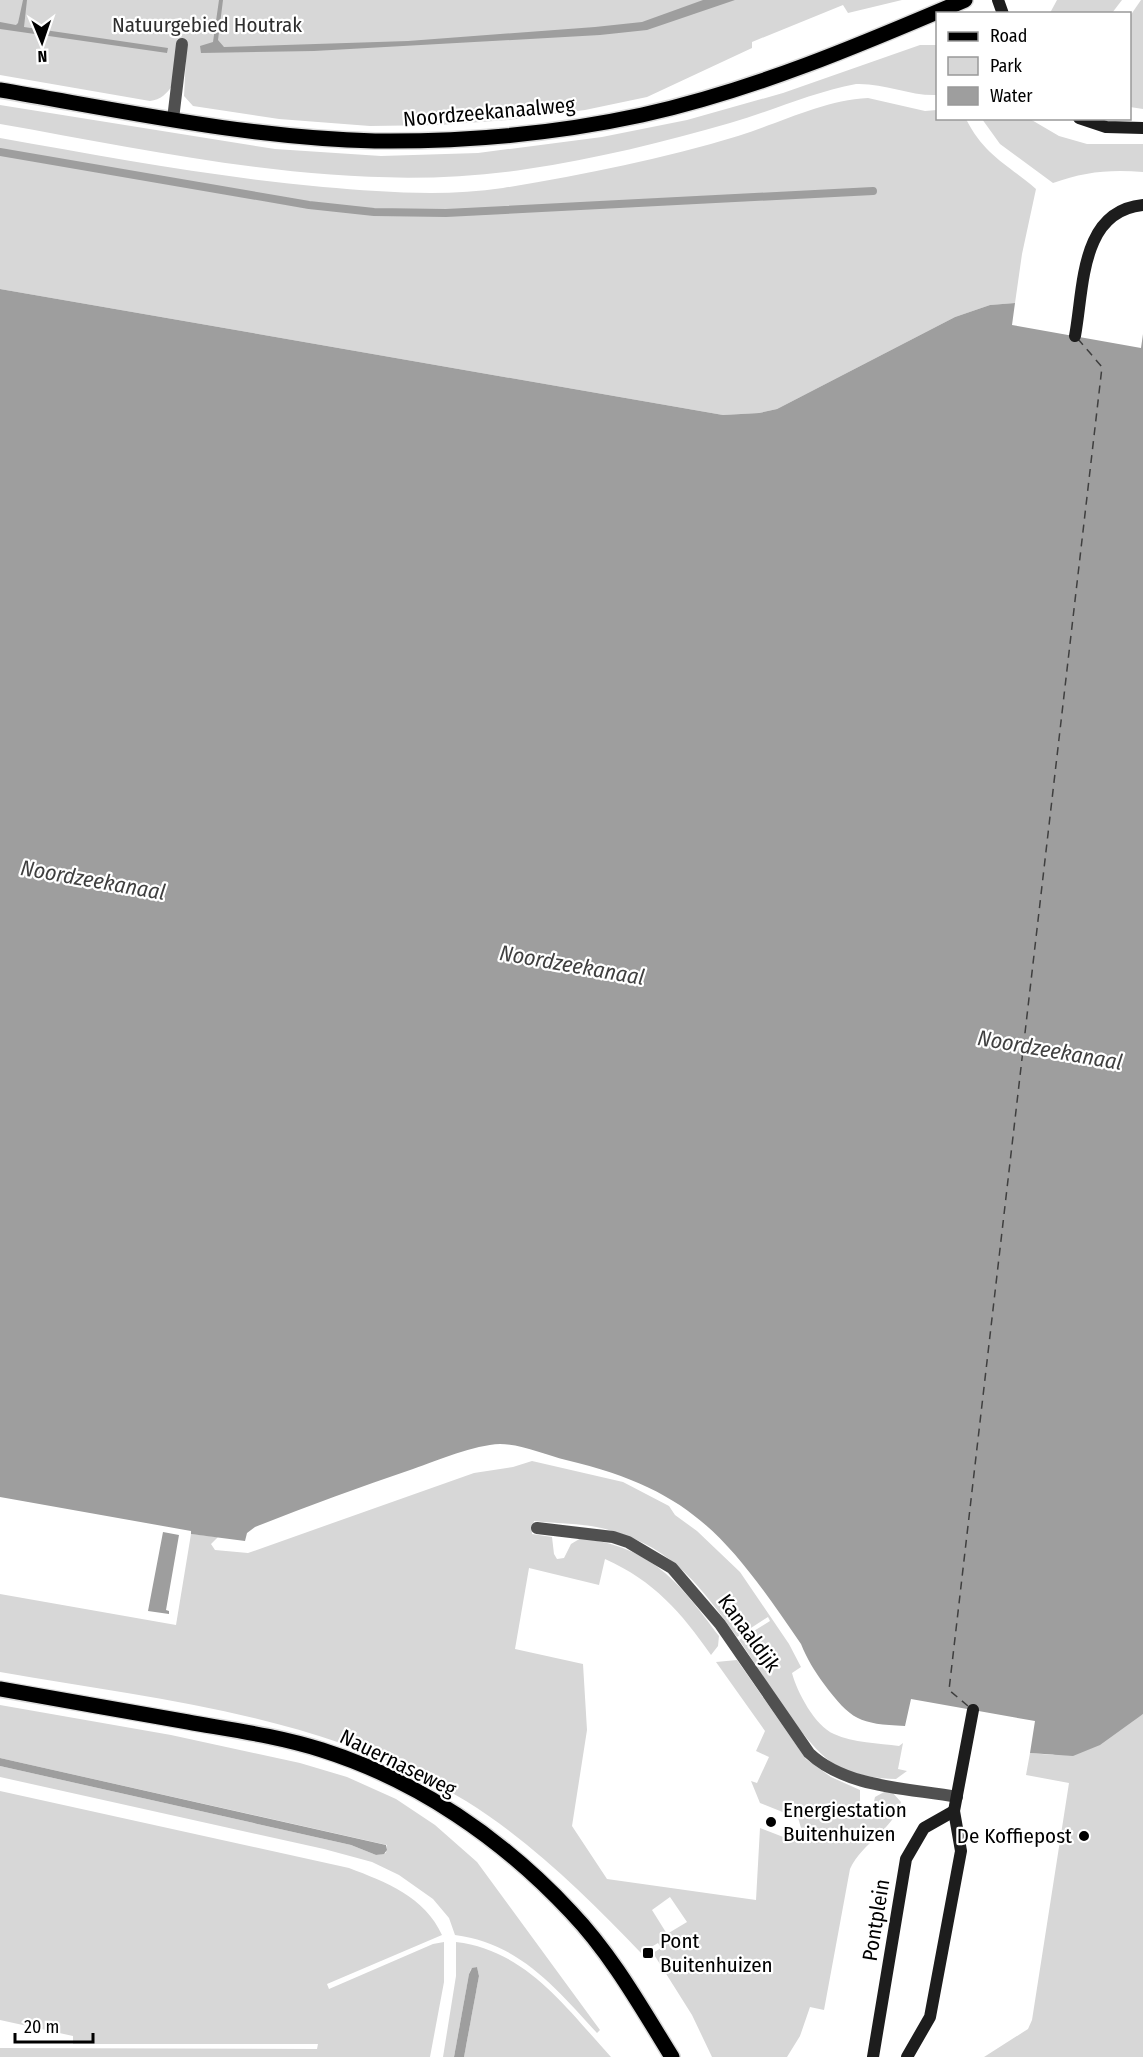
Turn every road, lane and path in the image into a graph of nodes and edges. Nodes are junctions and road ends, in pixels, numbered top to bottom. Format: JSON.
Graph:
{"nodes":[{"id":1,"x":965,"y":0,"type":"edge"},
{"id":2,"x":936,"y":12,"type":"edge"},
{"id":3,"x":936,"y":12,"type":"edge"},
{"id":4,"x":183,"y":44,"type":"dead end"},
{"id":5,"x":0,"y":90,"type":"edge"},
{"id":6,"x":173,"y":119,"type":"junction"},
{"id":7,"x":1084,"y":120,"type":"edge"},
{"id":8,"x":1143,"y":128,"type":"edge"},
{"id":9,"x":1143,"y":205,"type":"edge"},
{"id":10,"x":1075,"y":336,"type":"dead end"},
{"id":11,"x":537,"y":1528,"type":"dead end"},
{"id":12,"x":0,"y":1689,"type":"edge"},
{"id":13,"x":973,"y":1710,"type":"dead end"},
{"id":14,"x":957,"y":1797,"type":"junction"},
{"id":15,"x":954,"y":1811,"type":"junction"},
{"id":16,"x":672,"y":2057,"type":"edge"},
{"id":17,"x":873,"y":2057,"type":"edge"},
{"id":18,"x":908,"y":2057,"type":"edge"}],
"edges":[{"from":1,"to":3,"type":"main road","name":"Noordzeekanaalweg"},
{"from":2,"to":6,"type":"main road","name":"Noordzeekanaalweg"},
{"from":4,"to":6,"type":"street"},
{"from":5,"to":6,"type":"main road","name":"Noordzeekanaalweg"},
{"from":7,"to":8,"type":"street"},
{"from":9,"to":10,"type":"street"},
{"from":11,"to":14,"type":"street","name":"Kanaaldijk"},
{"from":12,"to":16,"type":"main road","name":"Nauernaseweg"},
{"from":13,"to":14,"type":"street"},
{"from":14,"to":15,"type":"street"},
{"from":15,"to":17,"type":"street","name":"Pontplein"},
{"from":15,"to":18,"type":"street"}]}
